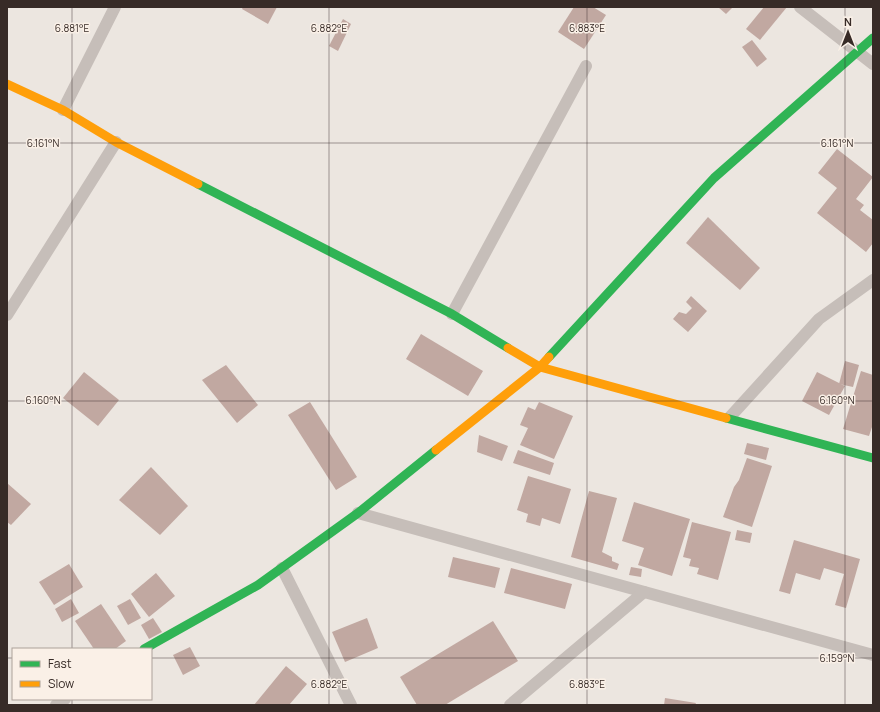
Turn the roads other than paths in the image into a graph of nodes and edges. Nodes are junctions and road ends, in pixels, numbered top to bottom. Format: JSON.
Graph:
{"nodes":[{"id":1,"x":115,"y":7,"type":"edge"},
{"id":2,"x":800,"y":7,"type":"edge"},
{"id":3,"x":873,"y":38,"type":"edge"},
{"id":4,"x":858,"y":54,"type":"junction"},
{"id":5,"x":873,"y":64,"type":"edge"},
{"id":6,"x":586,"y":66,"type":"dead end"},
{"id":7,"x":7,"y":84,"type":"edge"},
{"id":8,"x":63,"y":110,"type":"junction"},
{"id":9,"x":116,"y":142,"type":"junction"},
{"id":10,"x":872,"y":282,"type":"edge"},
{"id":11,"x":12,"y":296,"type":"edge"},
{"id":12,"x":452,"y":314,"type":"junction"},
{"id":13,"x":7,"y":315,"type":"edge"},
{"id":14,"x":540,"y":366,"type":"junction"},
{"id":15,"x":730,"y":417,"type":"junction"},
{"id":16,"x":873,"y":458,"type":"edge"},
{"id":17,"x":358,"y":513,"type":"junction"},
{"id":18,"x":282,"y":568,"type":"junction"},
{"id":19,"x":644,"y":592,"type":"junction"},
{"id":20,"x":146,"y":648,"type":"edge"},
{"id":21,"x":873,"y":655,"type":"edge"},
{"id":22,"x":351,"y":705,"type":"edge"},
{"id":23,"x":510,"y":705,"type":"edge"}],
"edges":[{"from":1,"to":8,"type":"street"},
{"from":2,"to":4,"type":"street"},
{"from":3,"to":4,"type":"street"},
{"from":4,"to":5,"type":"street"},
{"from":4,"to":14,"type":"street"},
{"from":6,"to":12,"type":"street"},
{"from":7,"to":8,"type":"street"},
{"from":8,"to":9,"type":"street"},
{"from":9,"to":11,"type":"street"},
{"from":9,"to":12,"type":"street"},
{"from":10,"to":15,"type":"street"},
{"from":11,"to":13,"type":"street"},
{"from":12,"to":14,"type":"street"},
{"from":14,"to":15,"type":"street"},
{"from":14,"to":17,"type":"street"},
{"from":15,"to":16,"type":"street"},
{"from":17,"to":18,"type":"street"},
{"from":17,"to":19,"type":"street"},
{"from":18,"to":20,"type":"street"},
{"from":18,"to":22,"type":"street"},
{"from":19,"to":21,"type":"street"},
{"from":19,"to":23,"type":"street"}]}
